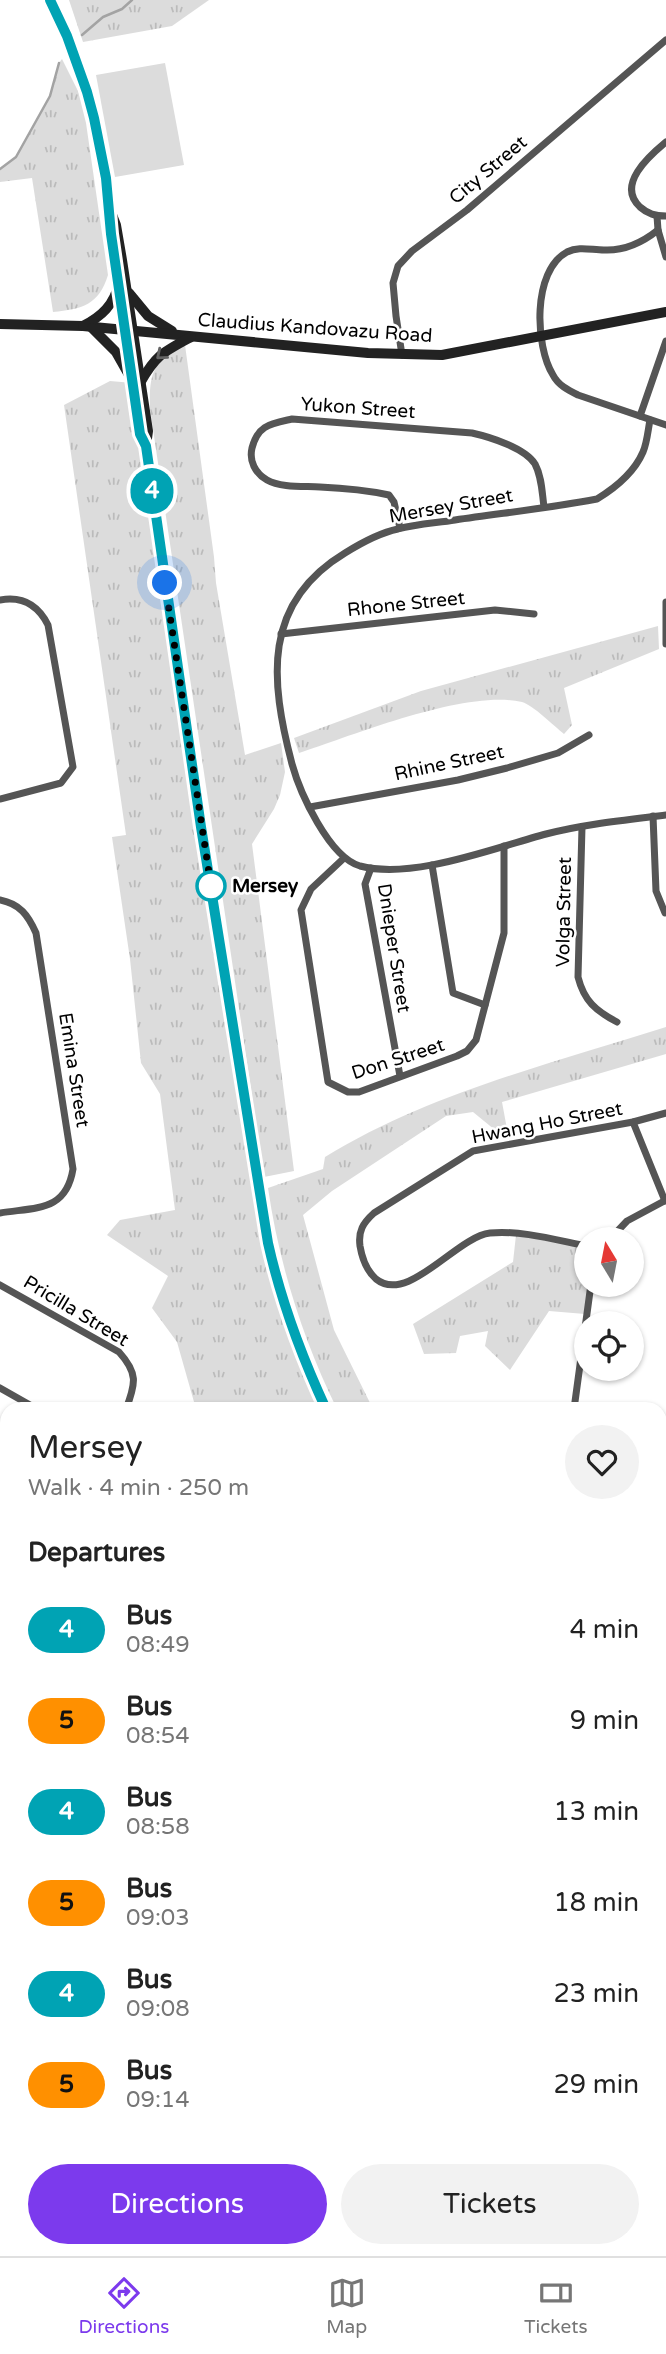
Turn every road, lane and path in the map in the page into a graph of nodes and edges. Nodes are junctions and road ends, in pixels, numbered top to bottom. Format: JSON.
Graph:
{"nodes":[{"id":1,"x":52,"y":0,"type":"edge"},
{"id":2,"x":666,"y":40,"type":"edge"},
{"id":3,"x":666,"y":142,"type":"edge"},
{"id":4,"x":657,"y":216,"type":"junction"},
{"id":5,"x":666,"y":216,"type":"edge"},
{"id":6,"x":658,"y":230,"type":"junction"},
{"id":7,"x":666,"y":257,"type":"edge"},
{"id":8,"x":123,"y":287,"type":"junction"},
{"id":9,"x":666,"y":312,"type":"edge"},
{"id":10,"x":0,"y":324,"type":"edge"},
{"id":11,"x":87,"y":327,"type":"junction"},
{"id":12,"x":129,"y":330,"type":"junction"},
{"id":13,"x":179,"y":335,"type":"junction"},
{"id":14,"x":191,"y":337,"type":"junction"},
{"id":15,"x":540,"y":338,"type":"junction"},
{"id":16,"x":666,"y":341,"type":"edge"},
{"id":17,"x":402,"y":355,"type":"junction"},
{"id":18,"x":136,"y":383,"type":"junction"},
{"id":19,"x":640,"y":416,"type":"junction"},
{"id":20,"x":650,"y":420,"type":"junction"},
{"id":21,"x":666,"y":425,"type":"edge"},
{"id":22,"x":544,"y":507,"type":"junction"},
{"id":23,"x":400,"y":528,"type":"junction"},
{"id":24,"x":0,"y":600,"type":"edge"},
{"id":25,"x":666,"y":602,"type":"edge"},
{"id":26,"x":534,"y":614,"type":"dead end"},
{"id":27,"x":281,"y":634,"type":"junction"},
{"id":28,"x":666,"y":645,"type":"edge"},
{"id":29,"x":589,"y":735,"type":"dead end"},
{"id":30,"x":0,"y":799,"type":"edge"},
{"id":31,"x":310,"y":807,"type":"junction"},
{"id":32,"x":666,"y":815,"type":"edge"},
{"id":33,"x":653,"y":816,"type":"junction"},
{"id":34,"x":582,"y":827,"type":"junction"},
{"id":35,"x":504,"y":846,"type":"junction"},
{"id":36,"x":344,"y":859,"type":"junction"},
{"id":37,"x":432,"y":865,"type":"junction"},
{"id":38,"x":371,"y":868,"type":"junction"},
{"id":39,"x":0,"y":900,"type":"edge"},
{"id":40,"x":665,"y":913,"type":"edge"},
{"id":41,"x":485,"y":1005,"type":"junction"},
{"id":42,"x":617,"y":1022,"type":"dead end"},
{"id":43,"x":400,"y":1076,"type":"junction"},
{"id":44,"x":666,"y":1113,"type":"edge"},
{"id":45,"x":633,"y":1122,"type":"junction"},
{"id":46,"x":666,"y":1200,"type":"edge"},
{"id":47,"x":0,"y":1213,"type":"edge"},
{"id":48,"x":621,"y":1227,"type":"edge"},
{"id":49,"x":574,"y":1244,"type":"edge"},
{"id":50,"x":0,"y":1285,"type":"edge"},
{"id":51,"x":589,"y":1297,"type":"edge"},
{"id":52,"x":0,"y":1388,"type":"edge"},
{"id":53,"x":25,"y":1402,"type":"edge"},
{"id":54,"x":128,"y":1402,"type":"edge"},
{"id":55,"x":323,"y":1402,"type":"edge"},
{"id":56,"x":574,"y":1402,"type":"edge"}],
"edges":[{"from":1,"to":8,"type":"main road"},
{"from":2,"to":17,"type":"street","name":"City Street"},
{"from":3,"to":4,"type":"street"},
{"from":4,"to":5,"type":"street"},
{"from":4,"to":6,"type":"street"},
{"from":6,"to":7,"type":"street"},
{"from":6,"to":15,"type":"street"},
{"from":8,"to":11,"type":"main road"},
{"from":8,"to":12,"type":"main road"},
{"from":8,"to":13,"type":"main road"},
{"from":9,"to":15,"type":"main road","name":"Claudius Kandovazu Road"},
{"from":10,"to":11,"type":"main road","name":"Claudius Kandovazu Road"},
{"from":11,"to":12,"type":"main road","name":"Claudius Kandovazu Road"},
{"from":11,"to":18,"type":"main road"},
{"from":12,"to":13,"type":"main road","name":"Claudius Kandovazu Road"},
{"from":12,"to":18,"type":"main road"},
{"from":13,"to":14,"type":"main road","name":"Claudius Kandovazu Road"},
{"from":14,"to":17,"type":"main road","name":"Claudius Kandovazu Road"},
{"from":14,"to":18,"type":"main road","one_way":true},
{"from":15,"to":17,"type":"main road","name":"Claudius Kandovazu Road"},
{"from":15,"to":19,"type":"street"},
{"from":16,"to":19,"type":"street"},
{"from":18,"to":55,"type":"main road"},
{"from":19,"to":20,"type":"street"},
{"from":20,"to":21,"type":"street"},
{"from":20,"to":22,"type":"street","name":"Mersey Street"},
{"from":22,"to":23,"type":"street","name":"Mersey Street"},
{"from":22,"to":23,"type":"street","name":"Yukon Street"},
{"from":23,"to":27,"type":"street","name":"Mersey Street"},
{"from":24,"to":30,"type":"street"},
{"from":25,"to":28,"type":"street"},
{"from":26,"to":27,"type":"street","name":"Rhone Street"},
{"from":27,"to":31,"type":"street","name":"Mersey Street"},
{"from":29,"to":31,"type":"street","name":"Rhine Street"},
{"from":31,"to":36,"type":"street","name":"Mersey Street"},
{"from":32,"to":33,"type":"street"},
{"from":33,"to":34,"type":"street"},
{"from":33,"to":40,"type":"street"},
{"from":34,"to":35,"type":"street"},
{"from":34,"to":42,"type":"street","name":"Volga Street"},
{"from":35,"to":37,"type":"street"},
{"from":35,"to":41,"type":"street","name":"Don Street"},
{"from":36,"to":38,"type":"street"},
{"from":36,"to":43,"type":"street","name":"Don Street"},
{"from":37,"to":38,"type":"street"},
{"from":37,"to":41,"type":"street"},
{"from":38,"to":43,"type":"street","name":"Dnieper Street"},
{"from":39,"to":47,"type":"street","name":"Emina Street"},
{"from":41,"to":43,"type":"street","name":"Don Street"},
{"from":44,"to":45,"type":"street","name":"Hwang Ho Street"},
{"from":45,"to":46,"type":"street"},
{"from":45,"to":49,"type":"street","name":"Hwang Ho Street"},
{"from":46,"to":48,"type":"street"},
{"from":50,"to":54,"type":"street","name":"Pricilla Street"},
{"from":51,"to":56,"type":"street"},
{"from":52,"to":53,"type":"street"}]}
